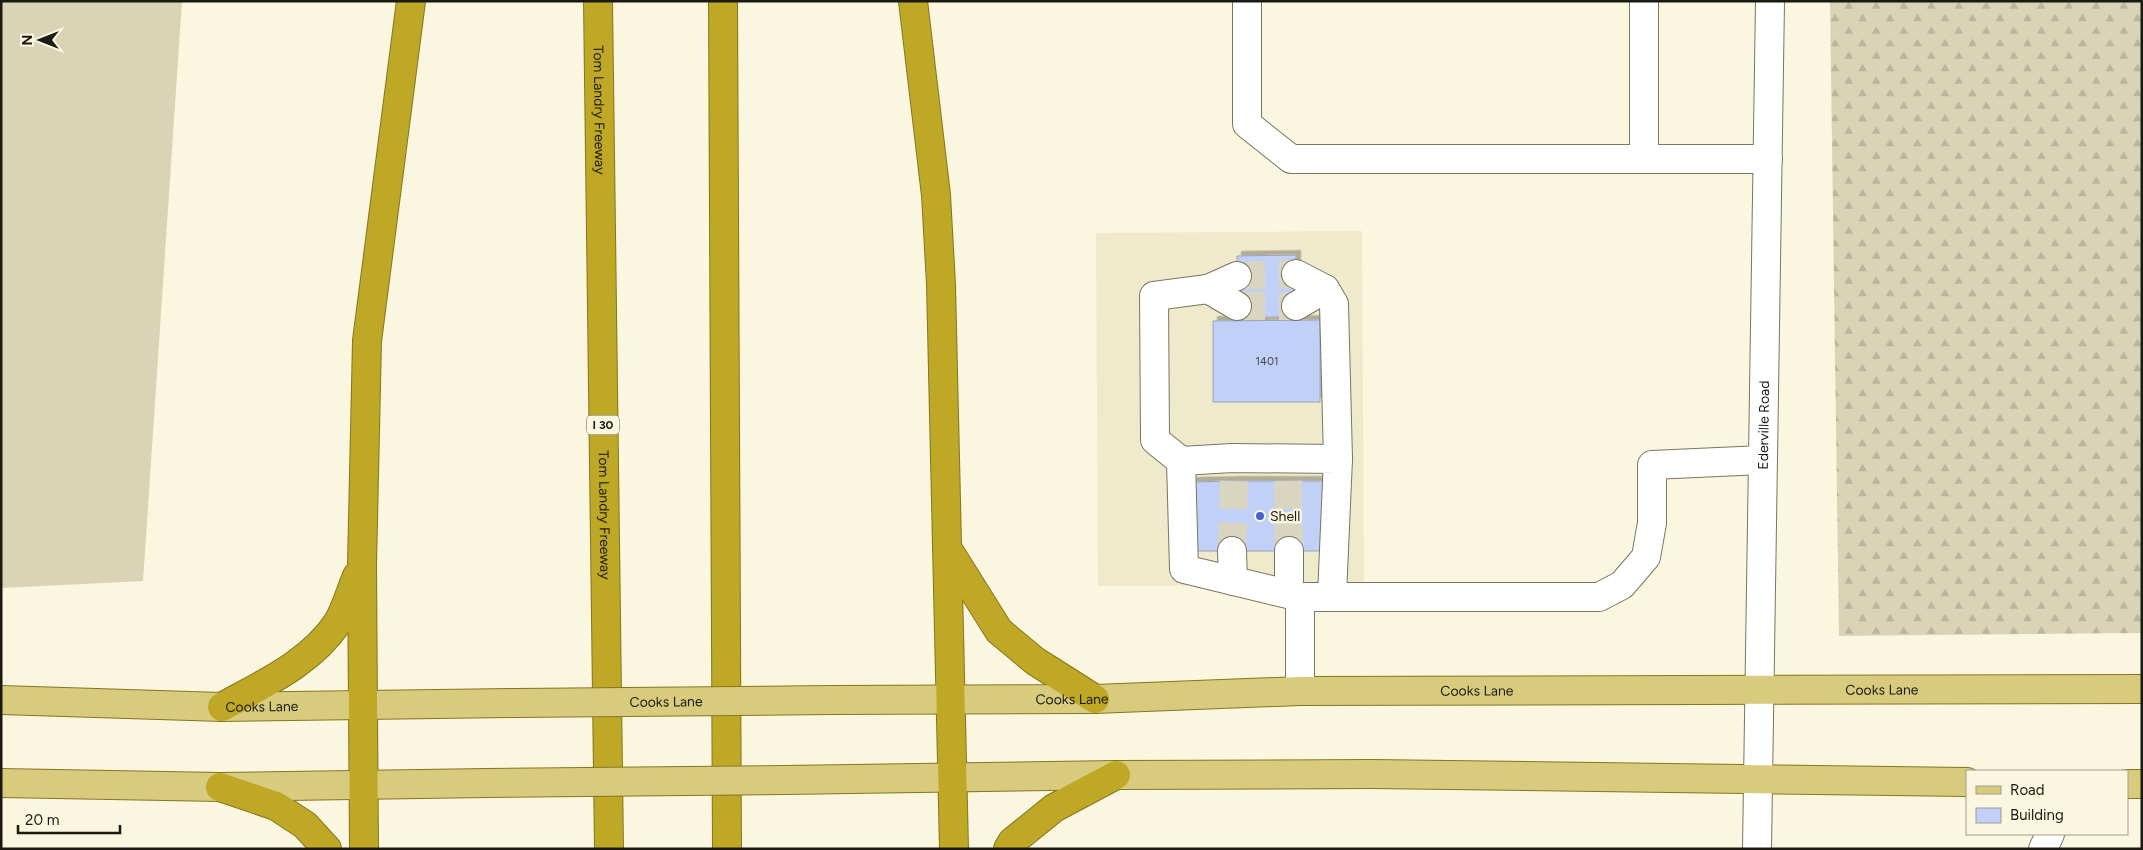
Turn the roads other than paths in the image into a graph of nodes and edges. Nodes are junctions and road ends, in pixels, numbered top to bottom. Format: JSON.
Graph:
{"nodes":[{"id":1,"x":410,"y":1,"type":"edge"},
{"id":2,"x":598,"y":1,"type":"edge"},
{"id":3,"x":723,"y":1,"type":"edge"},
{"id":4,"x":913,"y":1,"type":"edge"},
{"id":5,"x":1248,"y":1,"type":"edge"},
{"id":6,"x":1644,"y":1,"type":"edge"},
{"id":7,"x":1770,"y":1,"type":"edge"},
{"id":8,"x":1644,"y":159,"type":"junction"},
{"id":9,"x":1768,"y":159,"type":"junction"},
{"id":10,"x":1296,"y":274,"type":"tunnel mouth"},
{"id":11,"x":1237,"y":276,"type":"tunnel mouth"},
{"id":12,"x":1208,"y":289,"type":"junction"},
{"id":13,"x":1325,"y":289,"type":"junction"},
{"id":14,"x":1237,"y":306,"type":"tunnel mouth"},
{"id":15,"x":1296,"y":306,"type":"tunnel mouth"},
{"id":16,"x":1338,"y":459,"type":"junction"},
{"id":17,"x":1762,"y":460,"type":"junction"},
{"id":18,"x":1181,"y":461,"type":"junction"},
{"id":19,"x":946,"y":546,"type":"junction"},
{"id":20,"x":1289,"y":550,"type":"tunnel mouth"},
{"id":21,"x":1232,"y":551,"type":"tunnel mouth"},
{"id":22,"x":362,"y":565,"type":"junction"},
{"id":23,"x":1233,"y":581,"type":"junction"},
{"id":24,"x":1294,"y":595,"type":"junction"},
{"id":25,"x":1332,"y":595,"type":"junction"},
{"id":26,"x":2142,"y":689,"type":"edge"},
{"id":27,"x":1300,"y":691,"type":"junction"},
{"id":28,"x":1758,"y":691,"type":"junction"},
{"id":29,"x":1096,"y":699,"type":"junction"},
{"id":30,"x":1,"y":700,"type":"edge"},
{"id":31,"x":950,"y":700,"type":"junction"},
{"id":32,"x":363,"y":704,"type":"junction"},
{"id":33,"x":222,"y":707,"type":"junction"},
{"id":34,"x":1116,"y":775,"type":"junction"},
{"id":35,"x":952,"y":777,"type":"junction"},
{"id":36,"x":1757,"y":780,"type":"junction"},
{"id":37,"x":1966,"y":782,"type":"edge"},
{"id":38,"x":1,"y":783,"type":"edge"},
{"id":39,"x":2128,"y":784,"type":"edge"},
{"id":40,"x":2142,"y":784,"type":"edge"},
{"id":41,"x":363,"y":785,"type":"junction"},
{"id":42,"x":220,"y":787,"type":"junction"},
{"id":43,"x":2050,"y":835,"type":"edge"},
{"id":44,"x":327,"y":849,"type":"edge"},
{"id":45,"x":364,"y":849,"type":"edge"},
{"id":46,"x":609,"y":849,"type":"edge"},
{"id":47,"x":727,"y":849,"type":"edge"},
{"id":48,"x":954,"y":849,"type":"edge"},
{"id":49,"x":1008,"y":849,"type":"edge"},
{"id":50,"x":1757,"y":849,"type":"edge"},
{"id":51,"x":2044,"y":849,"type":"edge"}],
"edges":[{"from":1,"to":22,"type":"highway"},
{"from":2,"to":46,"type":"highway","name":"Tom Landry Freeway","number":"I 30"},
{"from":3,"to":47,"type":"highway"},
{"from":4,"to":19,"type":"highway"},
{"from":5,"to":8,"type":"street"},
{"from":6,"to":8,"type":"street"},
{"from":7,"to":9,"type":"street","name":"Ederville Road"},
{"from":8,"to":9,"type":"street"},
{"from":9,"to":17,"type":"street","name":"Ederville Road"},
{"from":10,"to":13,"type":"street"},
{"from":11,"to":12,"type":"street"},
{"from":12,"to":14,"type":"street"},
{"from":12,"to":18,"type":"street"},
{"from":13,"to":15,"type":"street"},
{"from":13,"to":16,"type":"street"},
{"from":16,"to":18,"type":"street"},
{"from":16,"to":25,"type":"street"},
{"from":17,"to":25,"type":"street"},
{"from":17,"to":28,"type":"street","name":"Ederville Road"},
{"from":18,"to":23,"type":"street"},
{"from":19,"to":29,"type":"highway"},
{"from":19,"to":31,"type":"highway"},
{"from":20,"to":24,"type":"street"},
{"from":21,"to":23,"type":"street"},
{"from":22,"to":32,"type":"highway"},
{"from":22,"to":33,"type":"highway"},
{"from":23,"to":24,"type":"street"},
{"from":24,"to":25,"type":"street"},
{"from":24,"to":27,"type":"street"},
{"from":26,"to":28,"type":"main road","name":"Cooks Lane"},
{"from":27,"to":28,"type":"main road","name":"Cooks Lane"},
{"from":27,"to":29,"type":"main road","name":"Cooks Lane"},
{"from":28,"to":36,"type":"street","name":"Ederville Road"},
{"from":29,"to":31,"type":"main road","name":"Cooks Lane"},
{"from":30,"to":33,"type":"main road","name":"Cooks Lane"},
{"from":31,"to":32,"type":"main road","name":"Cooks Lane","bridge":true},
{"from":31,"to":35,"type":"highway"},
{"from":32,"to":33,"type":"main road","name":"Cooks Lane"},
{"from":32,"to":41,"type":"highway"},
{"from":34,"to":35,"type":"main road"},
{"from":34,"to":36,"type":"main road"},
{"from":34,"to":49,"type":"highway"},
{"from":35,"to":41,"type":"main road","bridge":true},
{"from":35,"to":48,"type":"highway"},
{"from":36,"to":37,"type":"main road"},
{"from":36,"to":50,"type":"street","name":"Ederville Road"},
{"from":38,"to":42,"type":"main road"},
{"from":39,"to":40,"type":"main road"},
{"from":41,"to":42,"type":"main road"},
{"from":41,"to":45,"type":"highway"},
{"from":42,"to":44,"type":"highway"},
{"from":43,"to":51,"type":"street"}]}
